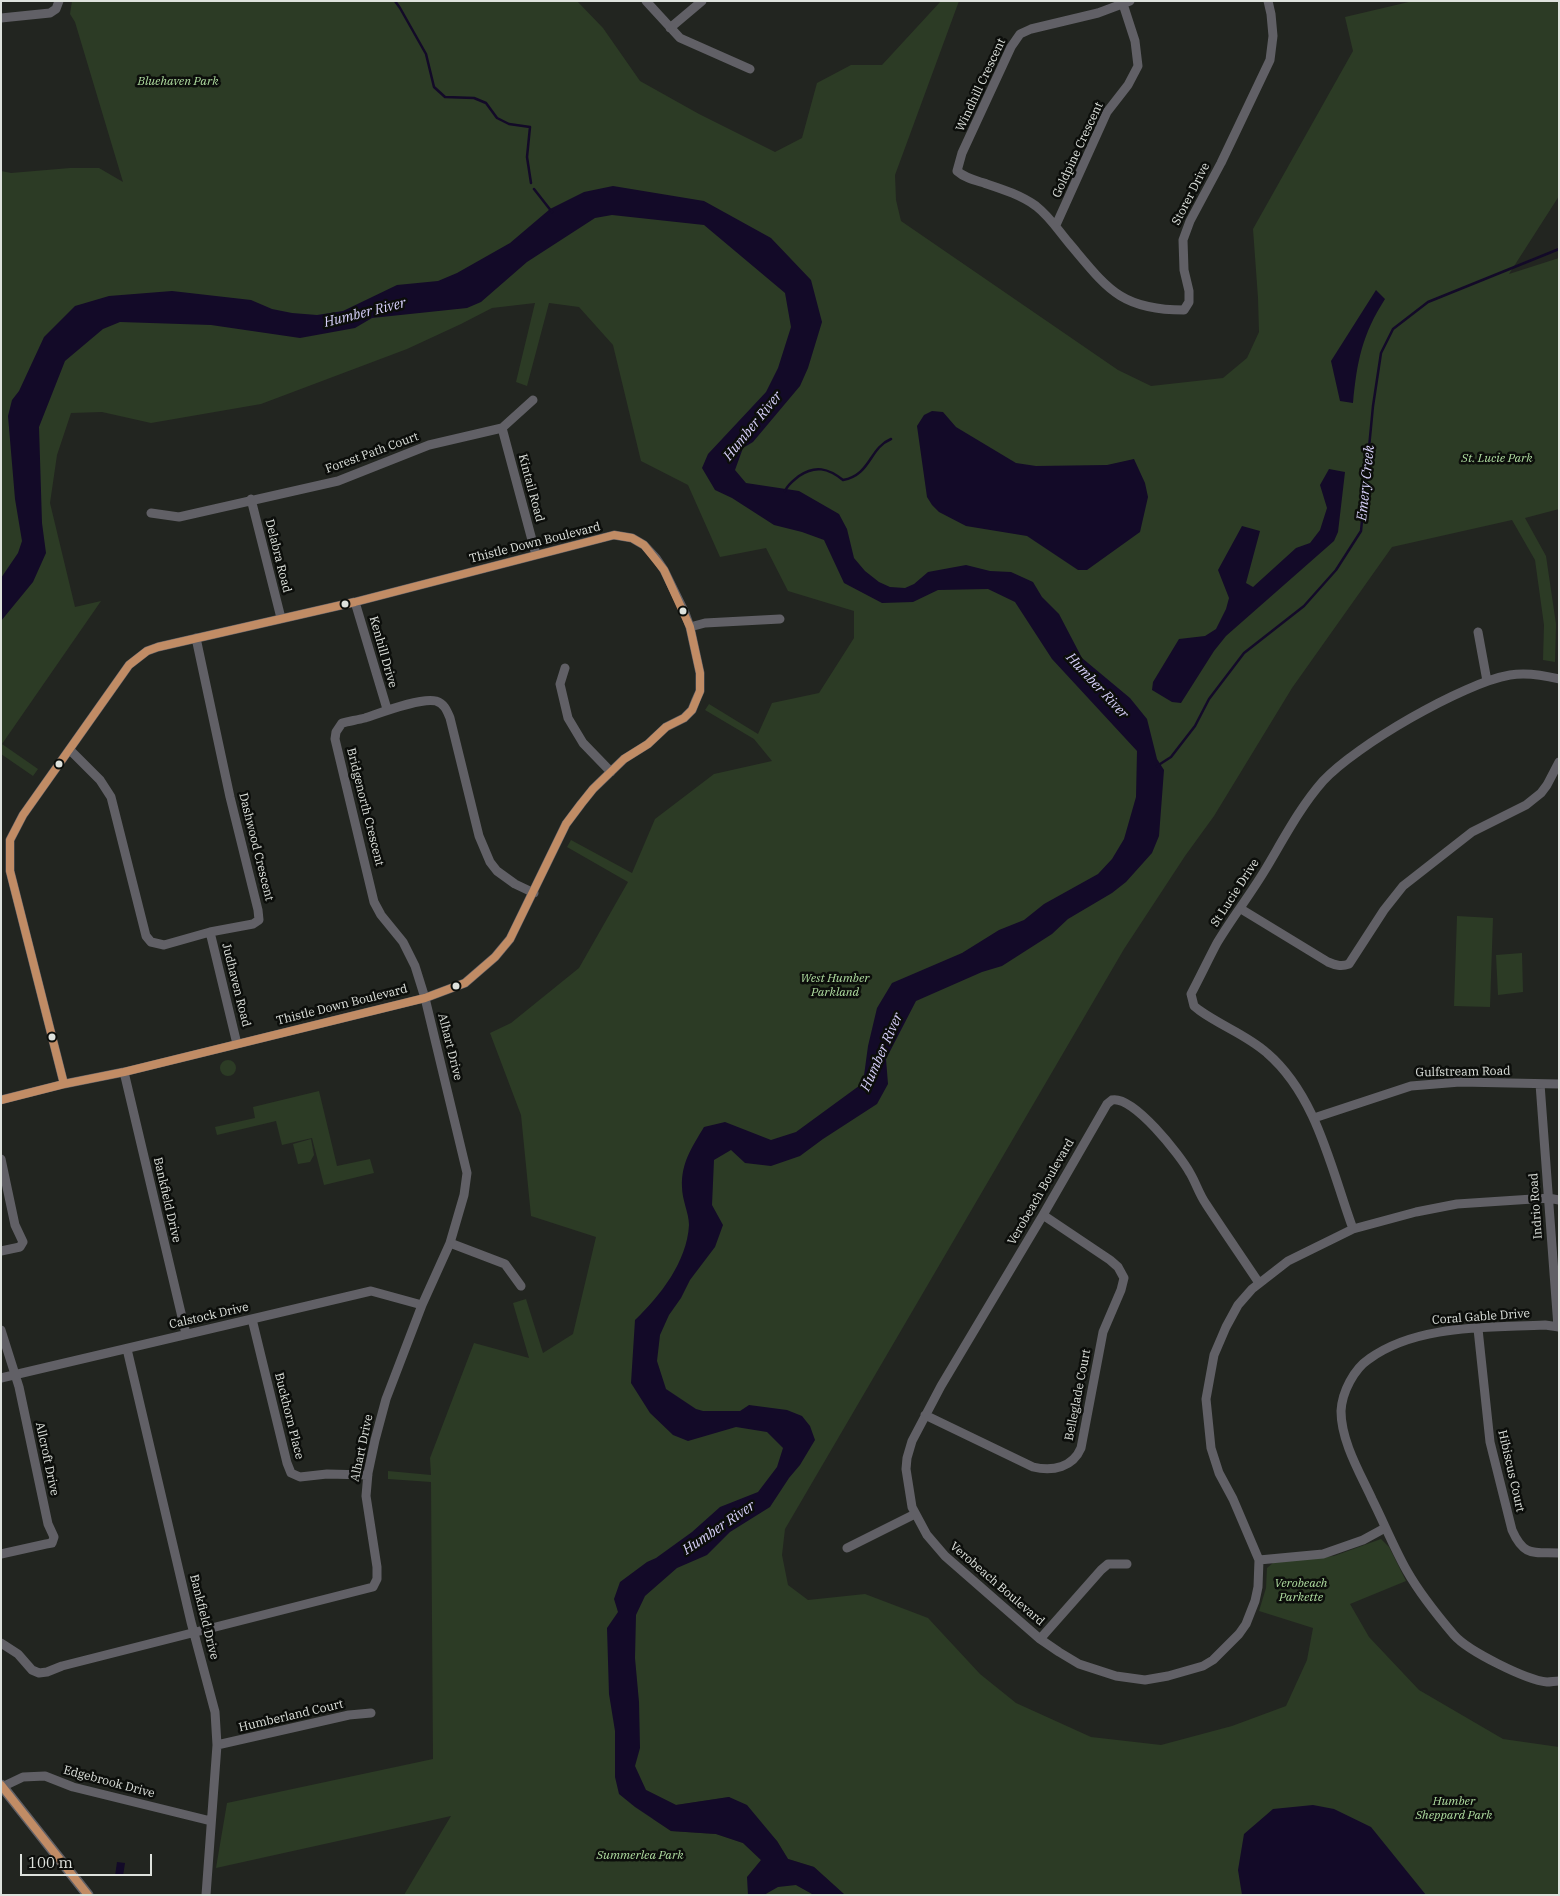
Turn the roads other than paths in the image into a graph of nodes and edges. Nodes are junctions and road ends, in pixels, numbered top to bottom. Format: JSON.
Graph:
{"nodes":[{"id":1,"x":59,"y":1,"type":"edge"},
{"id":2,"x":646,"y":1,"type":"edge"},
{"id":3,"x":702,"y":1,"type":"edge"},
{"id":4,"x":1268,"y":1,"type":"edge"},
{"id":5,"x":1126,"y":3,"type":"edge"},
{"id":6,"x":1,"y":18,"type":"edge"},
{"id":7,"x":670,"y":28,"type":"junction"},
{"id":8,"x":750,"y":69,"type":"dead end"},
{"id":9,"x":958,"y":171,"type":"joint"},
{"id":10,"x":1056,"y":226,"type":"junction"},
{"id":11,"x":533,"y":400,"type":"dead end"},
{"id":12,"x":502,"y":428,"type":"junction"},
{"id":13,"x":251,"y":499,"type":"junction"},
{"id":14,"x":151,"y":513,"type":"dead end"},
{"id":15,"x":536,"y":555,"type":"junction"},
{"id":16,"x":355,"y":602,"type":"junction"},
{"id":17,"x":281,"y":618,"type":"junction"},
{"id":18,"x":780,"y":619,"type":"dead end"},
{"id":19,"x":690,"y":627,"type":"junction"},
{"id":20,"x":1478,"y":632,"type":"dead end"},
{"id":21,"x":196,"y":638,"type":"junction"},
{"id":22,"x":566,"y":668,"type":"dead end"},
{"id":23,"x":1559,"y":679,"type":"edge"},
{"id":24,"x":1487,"y":681,"type":"junction"},
{"id":25,"x":387,"y":709,"type":"junction"},
{"id":26,"x":70,"y":750,"type":"junction"},
{"id":27,"x":1559,"y":762,"type":"edge"},
{"id":28,"x":611,"y":772,"type":"junction"},
{"id":29,"x":534,"y":892,"type":"junction"},
{"id":30,"x":1240,"y":909,"type":"junction"},
{"id":31,"x":210,"y":932,"type":"junction"},
{"id":32,"x":425,"y":998,"type":"junction"},
{"id":33,"x":237,"y":1044,"type":"junction"},
{"id":34,"x":124,"y":1072,"type":"junction"},
{"id":35,"x":64,"y":1084,"type":"junction"},
{"id":36,"x":1540,"y":1084,"type":"junction"},
{"id":37,"x":1559,"y":1084,"type":"edge"},
{"id":38,"x":1,"y":1100,"type":"edge"},
{"id":39,"x":1314,"y":1118,"type":"junction"},
{"id":40,"x":1,"y":1159,"type":"edge"},
{"id":41,"x":1548,"y":1198,"type":"junction"},
{"id":42,"x":1559,"y":1200,"type":"edge"},
{"id":43,"x":1043,"y":1215,"type":"junction"},
{"id":44,"x":1353,"y":1229,"type":"junction"},
{"id":45,"x":450,"y":1243,"type":"junction"},
{"id":46,"x":1,"y":1251,"type":"edge"},
{"id":47,"x":1259,"y":1283,"type":"junction"},
{"id":48,"x":521,"y":1286,"type":"dead end"},
{"id":49,"x":422,"y":1305,"type":"junction"},
{"id":50,"x":252,"y":1319,"type":"junction"},
{"id":51,"x":1558,"y":1327,"type":"edge"},
{"id":52,"x":1478,"y":1329,"type":"junction"},
{"id":53,"x":1,"y":1330,"type":"edge"},
{"id":54,"x":186,"y":1334,"type":"junction"},
{"id":55,"x":127,"y":1349,"type":"junction"},
{"id":56,"x":16,"y":1374,"type":"junction"},
{"id":57,"x":1,"y":1378,"type":"edge"},
{"id":58,"x":925,"y":1415,"type":"junction"},
{"id":59,"x":368,"y":1475,"type":"junction"},
{"id":60,"x":915,"y":1514,"type":"junction"},
{"id":61,"x":1385,"y":1528,"type":"junction"},
{"id":62,"x":847,"y":1548,"type":"dead end"},
{"id":63,"x":1559,"y":1553,"type":"edge"},
{"id":64,"x":1,"y":1554,"type":"edge"},
{"id":65,"x":1259,"y":1560,"type":"junction"},
{"id":66,"x":1127,"y":1564,"type":"dead end"},
{"id":67,"x":194,"y":1632,"type":"junction"},
{"id":68,"x":1040,"y":1639,"type":"junction"},
{"id":69,"x":1,"y":1643,"type":"edge"},
{"id":70,"x":1559,"y":1681,"type":"edge"},
{"id":71,"x":371,"y":1712,"type":"dead end"},
{"id":72,"x":217,"y":1745,"type":"junction"},
{"id":73,"x":2,"y":1786,"type":"edge"},
{"id":74,"x":211,"y":1821,"type":"junction"},
{"id":75,"x":88,"y":1895,"type":"edge"},
{"id":76,"x":206,"y":1895,"type":"edge"}],
"edges":[{"from":1,"to":6,"type":"street"},
{"from":2,"to":7,"type":"street"},
{"from":3,"to":7,"type":"street"},
{"from":4,"to":10,"type":"street","name":"Storer Drive"},
{"from":5,"to":9,"type":"street","name":"Windhill Crescent"},
{"from":5,"to":10,"type":"street","name":"Goldpine Crescent"},
{"from":7,"to":8,"type":"street"},
{"from":9,"to":10,"type":"street","name":"Storer Drive"},
{"from":11,"to":12,"type":"street","name":"Forest Path Court"},
{"from":12,"to":13,"type":"street","name":"Forest Path Court"},
{"from":12,"to":15,"type":"street","name":"Kintail Road"},
{"from":13,"to":14,"type":"street","name":"Forest Path Court"},
{"from":13,"to":17,"type":"street","name":"Delabra Road"},
{"from":15,"to":16,"type":"street","name":"Thistle Down Boulevard"},
{"from":15,"to":19,"type":"street","name":"Thistle Down Boulevard"},
{"from":16,"to":17,"type":"street","name":"Thistle Down Boulevard"},
{"from":16,"to":25,"type":"street","name":"Kenhill Drive"},
{"from":17,"to":21,"type":"street","name":"Thistle Down Boulevard"},
{"from":18,"to":19,"type":"street"},
{"from":19,"to":28,"type":"street","name":"Thistle Down Boulevard"},
{"from":20,"to":24,"type":"street"},
{"from":21,"to":26,"type":"street","name":"Thistle Down Boulevard"},
{"from":21,"to":31,"type":"street","name":"Dashwood Crescent"},
{"from":22,"to":28,"type":"street"},
{"from":23,"to":24,"type":"street","name":"St Lucie Drive"},
{"from":24,"to":30,"type":"street","name":"St Lucie Drive"},
{"from":25,"to":29,"type":"street","name":"Bridgenorth Crescent"},
{"from":25,"to":32,"type":"street","name":"Bridgenorth Crescent"},
{"from":26,"to":31,"type":"street","name":"Dashwood Crescent"},
{"from":26,"to":35,"type":"street","name":"Thistle Down Boulevard"},
{"from":27,"to":30,"type":"street"},
{"from":28,"to":29,"type":"street","name":"Thistle Down Boulevard"},
{"from":29,"to":32,"type":"street","name":"Thistle Down Boulevard"},
{"from":30,"to":39,"type":"street","name":"St Lucie Drive"},
{"from":31,"to":33,"type":"street","name":"Judhaven Road"},
{"from":32,"to":33,"type":"street","name":"Thistle Down Boulevard"},
{"from":32,"to":45,"type":"street","name":"Alhart Drive"},
{"from":33,"to":34,"type":"street","name":"Thistle Down Boulevard"},
{"from":34,"to":35,"type":"street","name":"Thistle Down Boulevard"},
{"from":34,"to":54,"type":"street","name":"Bankfield Drive"},
{"from":35,"to":38,"type":"street","name":"Thistle Down Boulevard"},
{"from":36,"to":37,"type":"street","name":"Gulfstream Road"},
{"from":36,"to":39,"type":"street","name":"Gulfstream Road"},
{"from":36,"to":41,"type":"street","name":"Indrio Road"},
{"from":39,"to":44,"type":"street","name":"St Lucie Drive"},
{"from":40,"to":46,"type":"street"},
{"from":41,"to":42,"type":"street","name":"Verobeach Boulevard"},
{"from":41,"to":44,"type":"street","name":"Verobeach Boulevard"},
{"from":41,"to":51,"type":"street","name":"Indrio Road"},
{"from":43,"to":47,"type":"street","name":"Verobeach Boulevard"},
{"from":43,"to":58,"type":"street","name":"Verobeach Boulevard"},
{"from":43,"to":58,"type":"street","name":"Belleglade Court"},
{"from":44,"to":47,"type":"street","name":"Verobeach Boulevard"},
{"from":45,"to":48,"type":"street"},
{"from":45,"to":49,"type":"street","name":"Alhart Drive"},
{"from":47,"to":65,"type":"street","name":"Verobeach Boulevard"},
{"from":49,"to":50,"type":"street","name":"Calstock Drive"},
{"from":49,"to":59,"type":"street","name":"Alhart Drive"},
{"from":50,"to":54,"type":"street","name":"Calstock Drive"},
{"from":50,"to":59,"type":"street","name":"Buckhorn Place"},
{"from":51,"to":52,"type":"street","name":"Coral Gable Drive"},
{"from":52,"to":61,"type":"street","name":"Coral Gable Drive"},
{"from":52,"to":63,"type":"street","name":"Hibiscus Court"},
{"from":53,"to":56,"type":"street","name":"Allcroft Drive"},
{"from":54,"to":55,"type":"street","name":"Calstock Drive"},
{"from":55,"to":56,"type":"street","name":"Calstock Drive"},
{"from":55,"to":67,"type":"street","name":"Bankfield Drive"},
{"from":56,"to":57,"type":"street","name":"Calstock Drive"},
{"from":56,"to":64,"type":"street","name":"Allcroft Drive"},
{"from":58,"to":60,"type":"street","name":"Verobeach Boulevard"},
{"from":59,"to":67,"type":"street","name":"Alhart Drive"},
{"from":60,"to":62,"type":"street"},
{"from":60,"to":68,"type":"street","name":"Verobeach Boulevard"},
{"from":61,"to":65,"type":"street"},
{"from":61,"to":70,"type":"street","name":"Coral Gable Drive"},
{"from":65,"to":68,"type":"street","name":"Verobeach Boulevard"},
{"from":66,"to":68,"type":"street"},
{"from":67,"to":69,"type":"street","name":"Alhart Drive"},
{"from":67,"to":72,"type":"street","name":"Bankfield Drive"},
{"from":71,"to":72,"type":"street","name":"Humberland Court"},
{"from":72,"to":74,"type":"street","name":"Bankfield Drive"},
{"from":73,"to":74,"type":"street","name":"Edgebrook Drive"},
{"from":73,"to":75,"type":"main road"},
{"from":74,"to":76,"type":"street","name":"Bankfield Drive"}]}
